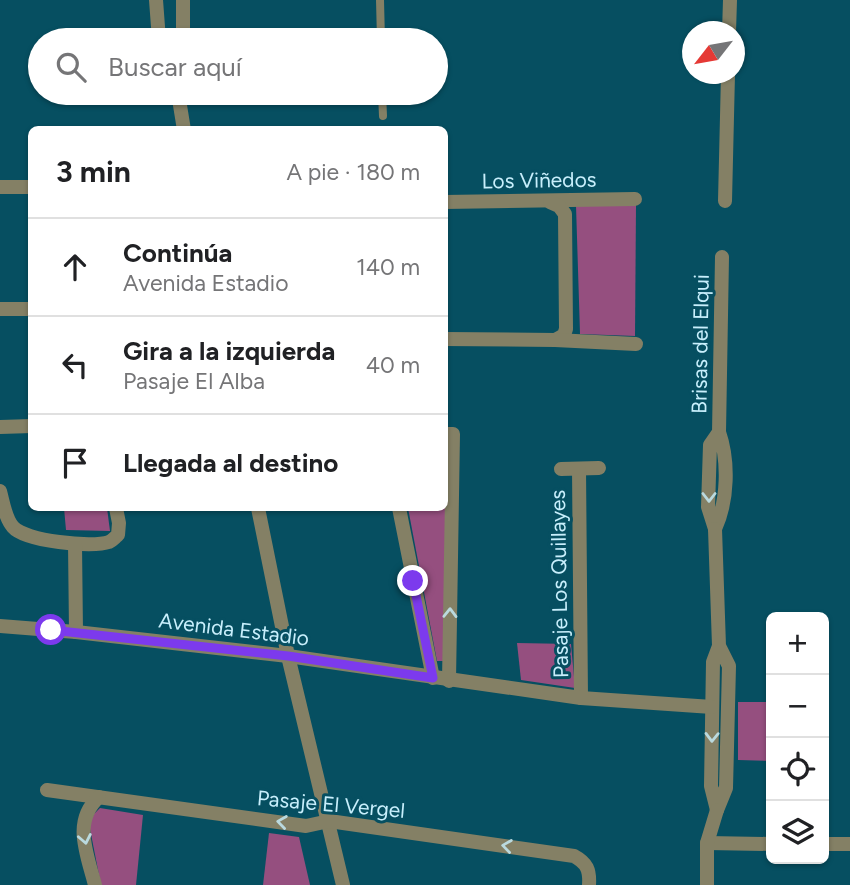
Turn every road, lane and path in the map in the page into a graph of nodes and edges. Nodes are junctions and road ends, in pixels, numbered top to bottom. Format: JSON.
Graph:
{"nodes":[{"id":1,"x":156,"y":0,"type":"edge"},
{"id":2,"x":183,"y":0,"type":"edge"},
{"id":3,"x":380,"y":0,"type":"edge"},
{"id":4,"x":730,"y":0,"type":"edge"},
{"id":5,"x":730,"y":21,"type":"edge"},
{"id":6,"x":158,"y":28,"type":"edge"},
{"id":7,"x":183,"y":28,"type":"edge"},
{"id":8,"x":381,"y":28,"type":"edge"},
{"id":9,"x":728,"y":84,"type":"edge"},
{"id":10,"x":180,"y":105,"type":"edge"},
{"id":11,"x":383,"y":105,"type":"edge"},
{"id":12,"x":383,"y":116,"type":"dead end"},
{"id":13,"x":183,"y":126,"type":"edge"},
{"id":14,"x":0,"y":187,"type":"edge"},
{"id":15,"x":28,"y":187,"type":"edge"},
{"id":16,"x":635,"y":199,"type":"dead end"},
{"id":17,"x":725,"y":201,"type":"dead end"},
{"id":18,"x":448,"y":202,"type":"edge"},
{"id":19,"x":550,"y":202,"type":"junction"},
{"id":20,"x":722,"y":257,"type":"dead end"},
{"id":21,"x":0,"y":309,"type":"edge"},
{"id":22,"x":28,"y":309,"type":"edge"},
{"id":23,"x":448,"y":339,"type":"edge"},
{"id":24,"x":555,"y":340,"type":"junction"},
{"id":25,"x":636,"y":344,"type":"dead end"},
{"id":26,"x":28,"y":426,"type":"edge"},
{"id":27,"x":0,"y":427,"type":"edge"},
{"id":28,"x":448,"y":434,"type":"edge"},
{"id":29,"x":599,"y":468,"type":"dead end"},
{"id":30,"x":561,"y":469,"type":"dead end"},
{"id":31,"x":579,"y":469,"type":"junction"},
{"id":32,"x":0,"y":491,"type":"edge"},
{"id":33,"x":116,"y":511,"type":"edge"},
{"id":34,"x":259,"y":511,"type":"edge"},
{"id":35,"x":400,"y":511,"type":"edge"},
{"id":36,"x":75,"y":544,"type":"junction"},
{"id":37,"x":0,"y":626,"type":"edge"},
{"id":38,"x":76,"y":632,"type":"junction"},
{"id":39,"x":719,"y":646,"type":"junction"},
{"id":40,"x":288,"y":656,"type":"junction"},
{"id":41,"x":433,"y":678,"type":"junction"},
{"id":42,"x":449,"y":681,"type":"junction"},
{"id":43,"x":581,"y":698,"type":"junction"},
{"id":44,"x":712,"y":707,"type":"junction"},
{"id":45,"x":47,"y":790,"type":"dead end"},
{"id":46,"x":99,"y":797,"type":"junction"},
{"id":47,"x":717,"y":810,"type":"junction"},
{"id":48,"x":329,"y":821,"type":"junction"},
{"id":49,"x":706,"y":843,"type":"junction"},
{"id":50,"x":766,"y":844,"type":"edge"},
{"id":51,"x":829,"y":844,"type":"edge"},
{"id":52,"x":850,"y":844,"type":"edge"},
{"id":53,"x":95,"y":885,"type":"edge"},
{"id":54,"x":343,"y":885,"type":"edge"},
{"id":55,"x":589,"y":885,"type":"edge"},
{"id":56,"x":707,"y":885,"type":"edge"}],
"edges":[{"from":1,"to":6,"type":"street"},
{"from":2,"to":7,"type":"street"},
{"from":3,"to":8,"type":"lane"},
{"from":4,"to":5,"type":"street"},
{"from":9,"to":17,"type":"street"},
{"from":10,"to":13,"type":"street"},
{"from":11,"to":12,"type":"lane"},
{"from":14,"to":15,"type":"street"},
{"from":16,"to":19,"type":"street","name":"Los Viñedos"},
{"from":18,"to":19,"type":"street","name":"Los Viñedos"},
{"from":19,"to":24,"type":"street"},
{"from":20,"to":39,"type":"street","name":"Brisas del Elqui"},
{"from":21,"to":22,"type":"street"},
{"from":23,"to":24,"type":"street"},
{"from":24,"to":25,"type":"street"},
{"from":26,"to":27,"type":"street"},
{"from":42,"to":28,"type":"street","one_way":true},
{"from":29,"to":31,"type":"street","name":"Pasaje Los Quillayes"},
{"from":30,"to":31,"type":"street","name":"Pasaje Los Quillayes"},
{"from":31,"to":43,"type":"street","name":"Pasaje Los Quillayes"},
{"from":32,"to":36,"type":"street"},
{"from":33,"to":36,"type":"street"},
{"from":34,"to":40,"type":"street"},
{"from":35,"to":41,"type":"street"},
{"from":36,"to":38,"type":"street"},
{"from":37,"to":38,"type":"street","name":"Avenida Estadio"},
{"from":38,"to":40,"type":"street","name":"Avenida Estadio"},
{"from":39,"to":44,"type":"street","name":"Brisas del Elqui"},
{"from":39,"to":47,"type":"street","name":"Brisas del Elqui"},
{"from":40,"to":41,"type":"street","name":"Avenida Estadio"},
{"from":40,"to":48,"type":"street"},
{"from":41,"to":42,"type":"street","name":"Avenida Estadio"},
{"from":42,"to":43,"type":"street","name":"Avenida Estadio"},
{"from":43,"to":44,"type":"street","name":"Avenida Estadio"},
{"from":44,"to":47,"type":"street","name":"Brisas del Elqui","one_way":true},
{"from":45,"to":46,"type":"street","name":"Pasaje El Vergel"},
{"from":48,"to":46,"type":"street","name":"Pasaje El Vergel","one_way":true},
{"from":46,"to":53,"type":"street","one_way":true},
{"from":47,"to":49,"type":"street","name":"Brisas del Elqui"},
{"from":48,"to":54,"type":"street"},
{"from":55,"to":48,"type":"street","name":"Pasaje El Vergel","one_way":true},
{"from":49,"to":50,"type":"street"},
{"from":49,"to":56,"type":"street","name":"Brisas del Elqui"},
{"from":51,"to":52,"type":"street"}]}
